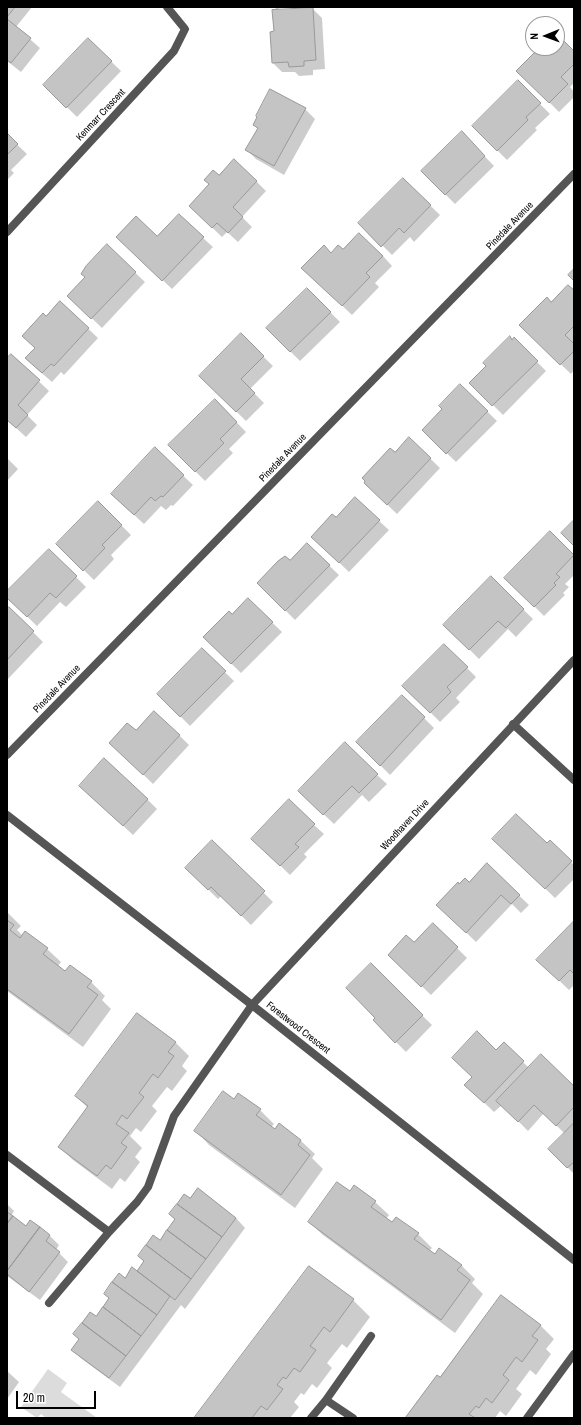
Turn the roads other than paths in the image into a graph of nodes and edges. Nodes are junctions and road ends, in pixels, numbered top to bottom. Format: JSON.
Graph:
{"nodes":[{"id":1,"x":167,"y":7,"type":"edge"},
{"id":2,"x":574,"y":174,"type":"edge"},
{"id":3,"x":7,"y":232,"type":"edge"},
{"id":4,"x":574,"y":660,"type":"edge"},
{"id":5,"x":513,"y":724,"type":"junction"},
{"id":6,"x":7,"y":755,"type":"edge"},
{"id":7,"x":574,"y":780,"type":"edge"},
{"id":8,"x":7,"y":815,"type":"edge"},
{"id":9,"x":252,"y":1005,"type":"junction"},
{"id":10,"x":7,"y":1155,"type":"edge"},
{"id":11,"x":109,"y":1232,"type":"junction"},
{"id":12,"x":574,"y":1260,"type":"edge"},
{"id":13,"x":49,"y":1303,"type":"dead end"},
{"id":14,"x":371,"y":1336,"type":"dead end"},
{"id":15,"x":574,"y":1354,"type":"edge"},
{"id":16,"x":326,"y":1400,"type":"junction"},
{"id":17,"x":311,"y":1418,"type":"edge"},
{"id":18,"x":353,"y":1418,"type":"edge"},
{"id":19,"x":527,"y":1418,"type":"edge"}],
"edges":[{"from":1,"to":3,"type":"street","name":"Kenmarr Crescent"},
{"from":2,"to":6,"type":"street","name":"Pinedale Avenue"},
{"from":4,"to":5,"type":"street","name":"Woodhaven Drive"},
{"from":5,"to":7,"type":"street"},
{"from":5,"to":9,"type":"street","name":"Woodhaven Drive"},
{"from":8,"to":9,"type":"street","name":"Forestwood Crescent"},
{"from":9,"to":11,"type":"street","name":"Woodhaven Drive"},
{"from":9,"to":12,"type":"street","name":"Forestwood Crescent"},
{"from":10,"to":11,"type":"street"},
{"from":11,"to":13,"type":"street","name":"Woodhaven Drive"},
{"from":14,"to":16,"type":"street"},
{"from":15,"to":19,"type":"street"},
{"from":16,"to":17,"type":"street"},
{"from":16,"to":18,"type":"street"}]}
